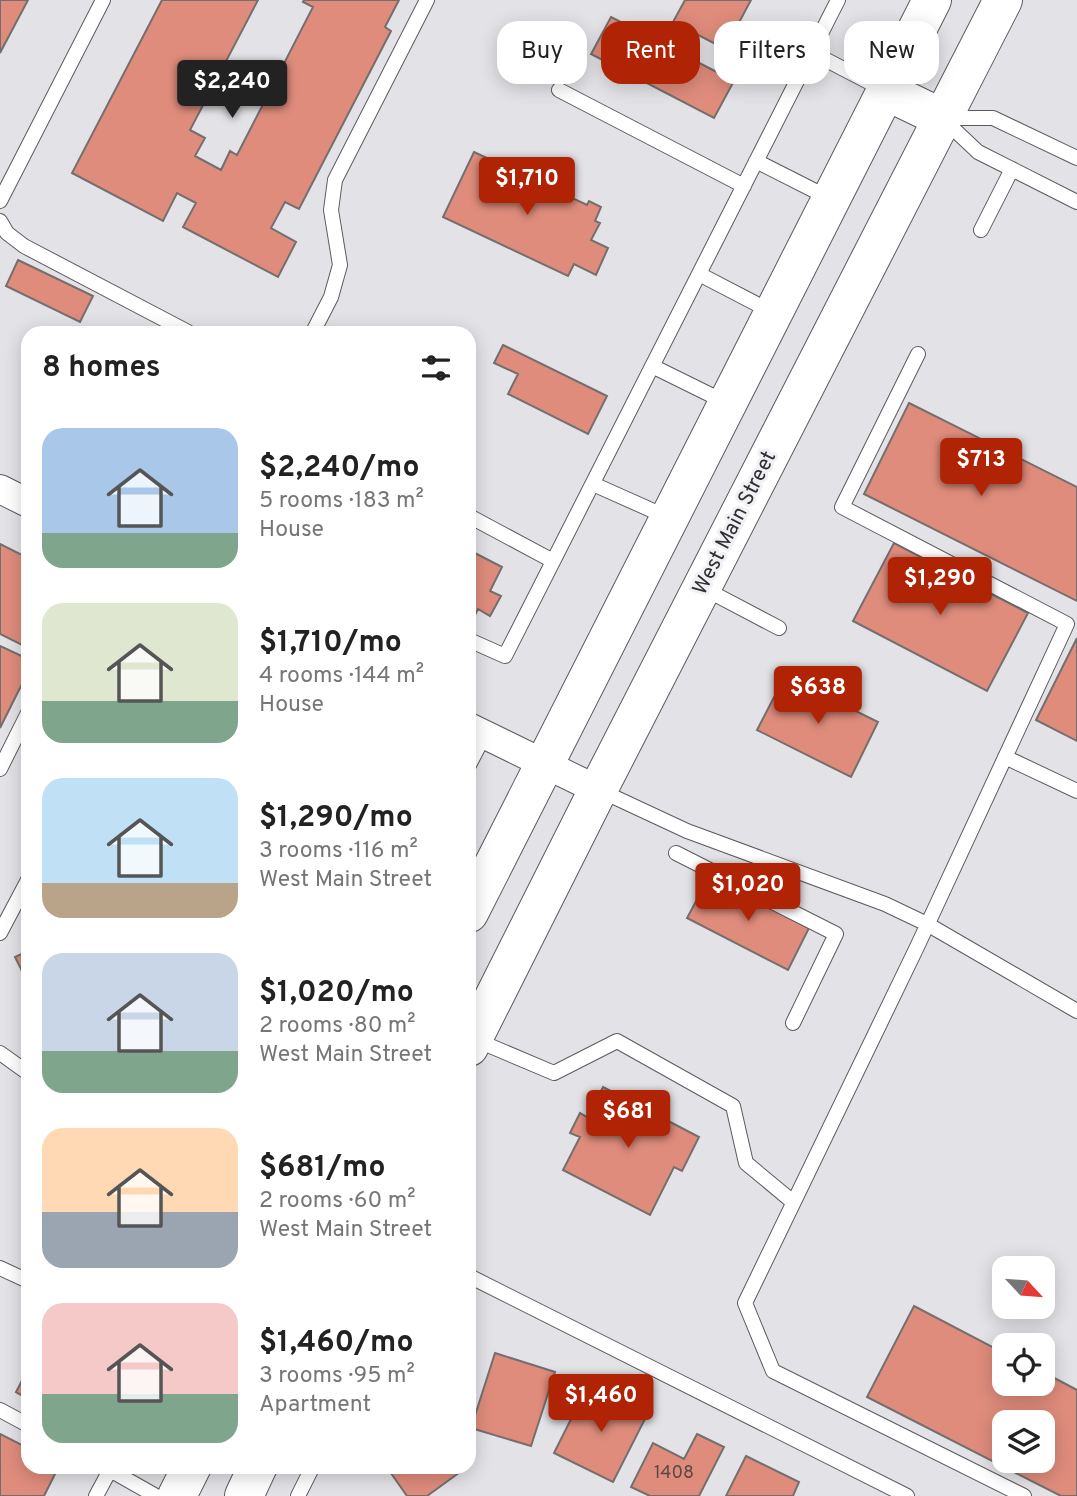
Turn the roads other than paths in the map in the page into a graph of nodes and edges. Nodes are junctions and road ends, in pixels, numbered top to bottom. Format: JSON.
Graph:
{"nodes":[{"id":1,"x":103,"y":0,"type":"edge"},
{"id":2,"x":427,"y":0,"type":"edge"},
{"id":3,"x":838,"y":0,"type":"edge"},
{"id":4,"x":932,"y":0,"type":"edge"},
{"id":5,"x":1003,"y":0,"type":"edge"},
{"id":6,"x":827,"y":21,"type":"edge"},
{"id":7,"x":830,"y":62,"type":"edge"},
{"id":8,"x":795,"y":84,"type":"edge"},
{"id":9,"x":559,"y":90,"type":"dead end"},
{"id":10,"x":886,"y":91,"type":"junction"},
{"id":11,"x":942,"y":118,"type":"junction"},
{"id":12,"x":1077,"y":158,"type":"edge"},
{"id":13,"x":757,"y":161,"type":"junction"},
{"id":14,"x":1012,"y":169,"type":"junction"},
{"id":15,"x":744,"y":186,"type":"junction"},
{"id":16,"x":831,"y":198,"type":"junction"},
{"id":17,"x":0,"y":201,"type":"edge"},
{"id":18,"x":1077,"y":202,"type":"edge"},
{"id":19,"x":0,"y":221,"type":"edge"},
{"id":20,"x":981,"y":230,"type":"dead end"},
{"id":21,"x":699,"y":274,"type":"junction"},
{"id":22,"x":773,"y":313,"type":"junction"},
{"id":23,"x":177,"y":326,"type":"edge"},
{"id":24,"x":316,"y":326,"type":"edge"},
{"id":25,"x":918,"y":354,"type":"dead end"},
{"id":26,"x":652,"y":366,"type":"junction"},
{"id":27,"x":727,"y":403,"type":"junction"},
{"id":28,"x":593,"y":484,"type":"junction"},
{"id":29,"x":0,"y":489,"type":"edge"},
{"id":30,"x":21,"y":500,"type":"edge"},
{"id":31,"x":668,"y":518,"type":"junction"},
{"id":32,"x":476,"y":520,"type":"edge"},
{"id":33,"x":553,"y":561,"type":"junction"},
{"id":34,"x":702,"y":587,"type":"junction"},
{"id":35,"x":779,"y":628,"type":"dead end"},
{"id":36,"x":476,"y":643,"type":"edge"},
{"id":37,"x":21,"y":727,"type":"edge"},
{"id":38,"x":477,"y":731,"type":"edge"},
{"id":39,"x":1005,"y":757,"type":"junction"},
{"id":40,"x":544,"y":764,"type":"junction"},
{"id":41,"x":0,"y":769,"type":"edge"},
{"id":42,"x":598,"y":790,"type":"junction"},
{"id":43,"x":1077,"y":791,"type":"edge"},
{"id":44,"x":676,"y":853,"type":"dead end"},
{"id":45,"x":21,"y":893,"type":"edge"},
{"id":46,"x":476,"y":899,"type":"edge"},
{"id":47,"x":927,"y":924,"type":"junction"},
{"id":48,"x":0,"y":933,"type":"edge"},
{"id":49,"x":1077,"y":1011,"type":"edge"},
{"id":50,"x":793,"y":1023,"type":"dead end"},
{"id":51,"x":476,"y":1033,"type":"edge"},
{"id":52,"x":476,"y":1045,"type":"edge"},
{"id":53,"x":0,"y":1053,"type":"edge"},
{"id":54,"x":21,"y":1068,"type":"edge"},
{"id":55,"x":793,"y":1202,"type":"junction"},
{"id":56,"x":0,"y":1268,"type":"edge"},
{"id":57,"x":21,"y":1278,"type":"edge"},
{"id":58,"x":476,"y":1280,"type":"edge"},
{"id":59,"x":0,"y":1410,"type":"edge"},
{"id":60,"x":21,"y":1421,"type":"edge"},
{"id":61,"x":104,"y":1474,"type":"edge"},
{"id":62,"x":117,"y":1474,"type":"edge"},
{"id":63,"x":187,"y":1474,"type":"edge"},
{"id":64,"x":254,"y":1474,"type":"edge"},
{"id":65,"x":309,"y":1474,"type":"edge"},
{"id":66,"x":96,"y":1496,"type":"edge"},
{"id":67,"x":156,"y":1496,"type":"edge"},
{"id":68,"x":177,"y":1496,"type":"edge"},
{"id":69,"x":244,"y":1496,"type":"edge"},
{"id":70,"x":298,"y":1496,"type":"edge"},
{"id":71,"x":907,"y":1496,"type":"edge"},
{"id":72,"x":1024,"y":1496,"type":"edge"}],
"edges":[{"from":1,"to":17,"type":"lane"},
{"from":2,"to":24,"type":"lane"},
{"from":3,"to":6,"type":"lane"},
{"from":4,"to":10,"type":"main road"},
{"from":5,"to":11,"type":"main road","name":"West Main Street"},
{"from":7,"to":10,"type":"lane"},
{"from":8,"to":13,"type":"lane"},
{"from":9,"to":15,"type":"lane"},
{"from":10,"to":11,"type":"main road"},
{"from":10,"to":16,"type":"main road"},
{"from":11,"to":12,"type":"lane"},
{"from":11,"to":14,"type":"lane"},
{"from":11,"to":34,"type":"main road","name":"West Main Street"},
{"from":13,"to":15,"type":"lane"},
{"from":13,"to":16,"type":"lane"},
{"from":14,"to":18,"type":"lane"},
{"from":14,"to":20,"type":"lane"},
{"from":15,"to":21,"type":"lane"},
{"from":16,"to":22,"type":"main road"},
{"from":19,"to":23,"type":"lane"},
{"from":21,"to":22,"type":"lane"},
{"from":21,"to":26,"type":"lane"},
{"from":22,"to":27,"type":"main road"},
{"from":25,"to":39,"type":"lane"},
{"from":26,"to":27,"type":"lane"},
{"from":26,"to":28,"type":"lane"},
{"from":27,"to":31,"type":"main road"},
{"from":28,"to":31,"type":"lane"},
{"from":28,"to":33,"type":"lane"},
{"from":29,"to":30,"type":"street"},
{"from":31,"to":40,"type":"main road"},
{"from":32,"to":33,"type":"lane"},
{"from":33,"to":36,"type":"lane"},
{"from":34,"to":35,"type":"lane"},
{"from":34,"to":42,"type":"main road","name":"West Main Street"},
{"from":37,"to":41,"type":"lane"},
{"from":38,"to":40,"type":"street"},
{"from":39,"to":43,"type":"lane"},
{"from":39,"to":47,"type":"lane"},
{"from":40,"to":42,"type":"street"},
{"from":40,"to":46,"type":"main road"},
{"from":42,"to":47,"type":"lane"},
{"from":42,"to":51,"type":"main road","name":"West Main Street"},
{"from":44,"to":50,"type":"lane"},
{"from":45,"to":48,"type":"lane"},
{"from":47,"to":49,"type":"lane"},
{"from":47,"to":55,"type":"lane"},
{"from":52,"to":55,"type":"lane"},
{"from":53,"to":54,"type":"lane"},
{"from":55,"to":72,"type":"lane"},
{"from":56,"to":57,"type":"lane"},
{"from":58,"to":71,"type":"lane"},
{"from":59,"to":60,"type":"lane"},
{"from":61,"to":66,"type":"lane"},
{"from":62,"to":67,"type":"lane"},
{"from":63,"to":68,"type":"main road"},
{"from":64,"to":69,"type":"main road"},
{"from":65,"to":70,"type":"lane"}]}
